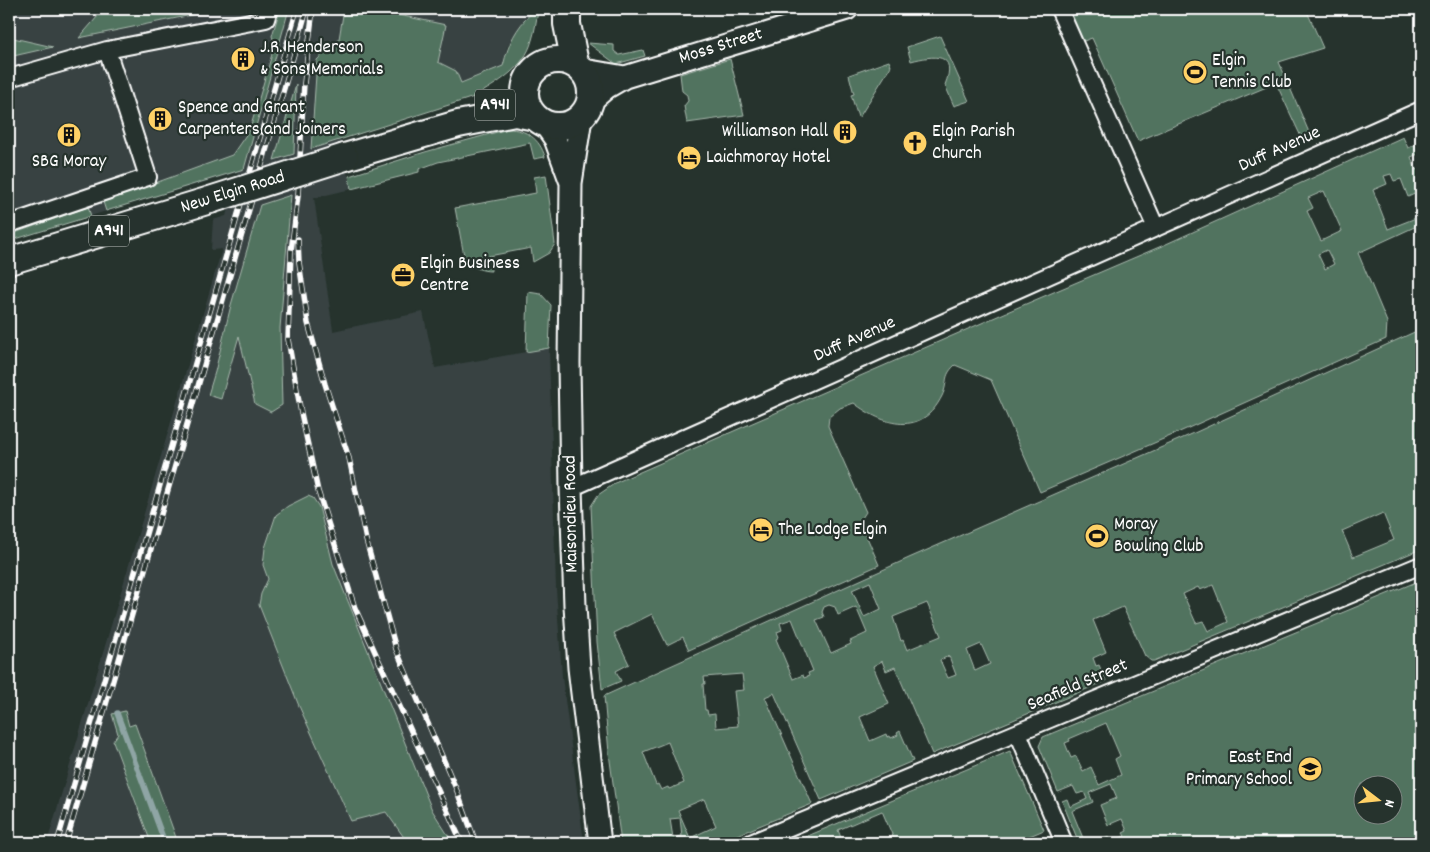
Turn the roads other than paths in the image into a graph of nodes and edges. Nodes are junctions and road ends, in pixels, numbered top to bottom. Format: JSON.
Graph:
{"nodes":[{"id":1,"x":269,"y":9,"type":"edge"},
{"id":2,"x":554,"y":9,"type":"edge"},
{"id":3,"x":567,"y":9,"type":"edge"},
{"id":4,"x":847,"y":9,"type":"edge"},
{"id":5,"x":1059,"y":10,"type":"edge"},
{"id":6,"x":106,"y":50,"type":"junction"},
{"id":7,"x":580,"y":67,"type":"junction"},
{"id":8,"x":536,"y":70,"type":"junction"},
{"id":9,"x":625,"y":77,"type":"junction"},
{"id":10,"x":9,"y":78,"type":"edge"},
{"id":11,"x":586,"y":109,"type":"junction"},
{"id":12,"x":1421,"y":110,"type":"edge"},
{"id":13,"x":539,"y":119,"type":"junction"},
{"id":14,"x":458,"y":124,"type":"junction"},
{"id":15,"x":571,"y":183,"type":"junction"},
{"id":16,"x":9,"y":224,"type":"edge"},
{"id":17,"x":1156,"y":228,"type":"junction"},
{"id":18,"x":9,"y":261,"type":"edge"},
{"id":19,"x":571,"y":488,"type":"junction"},
{"id":20,"x":1421,"y":565,"type":"edge"},
{"id":21,"x":1018,"y":732,"type":"junction"},
{"id":22,"x":600,"y":843,"type":"edge"},
{"id":23,"x":751,"y":843,"type":"edge"},
{"id":24,"x":1064,"y":843,"type":"edge"}],
"edges":[{"from":1,"to":6,"type":"street"},
{"from":2,"to":8,"type":"main road"},
{"from":3,"to":7,"type":"main road"},
{"from":4,"to":9,"type":"street","name":"Moss Street"},
{"from":5,"to":17,"type":"street"},
{"from":6,"to":10,"type":"street"},
{"from":6,"to":16,"type":"street"},
{"from":7,"to":8,"type":"main road"},
{"from":7,"to":9,"type":"street","name":"Moss Street"},
{"from":7,"to":11,"type":"main road"},
{"from":8,"to":13,"type":"main road"},
{"from":8,"to":14,"type":"main road","name":"New Elgin Road","number":"A941"},
{"from":9,"to":11,"type":"street","name":"Moss Street"},
{"from":11,"to":13,"type":"main road"},
{"from":11,"to":15,"type":"street","name":"Maisondieu Road"},
{"from":12,"to":17,"type":"street","name":"Duff Avenue"},
{"from":13,"to":14,"type":"main road","name":"New Elgin Road","number":"A941"},
{"from":13,"to":15,"type":"street","name":"Maisondieu Road"},
{"from":14,"to":18,"type":"main road","name":"New Elgin Road","number":"A941","bridge":true},
{"from":15,"to":19,"type":"street","name":"Maisondieu Road"},
{"from":17,"to":19,"type":"street","name":"Duff Avenue"},
{"from":19,"to":22,"type":"street","name":"Maisondieu Road"},
{"from":20,"to":21,"type":"street","name":"Seafield Street"},
{"from":21,"to":23,"type":"street","name":"Seafield Street"},
{"from":21,"to":24,"type":"street"}]}
